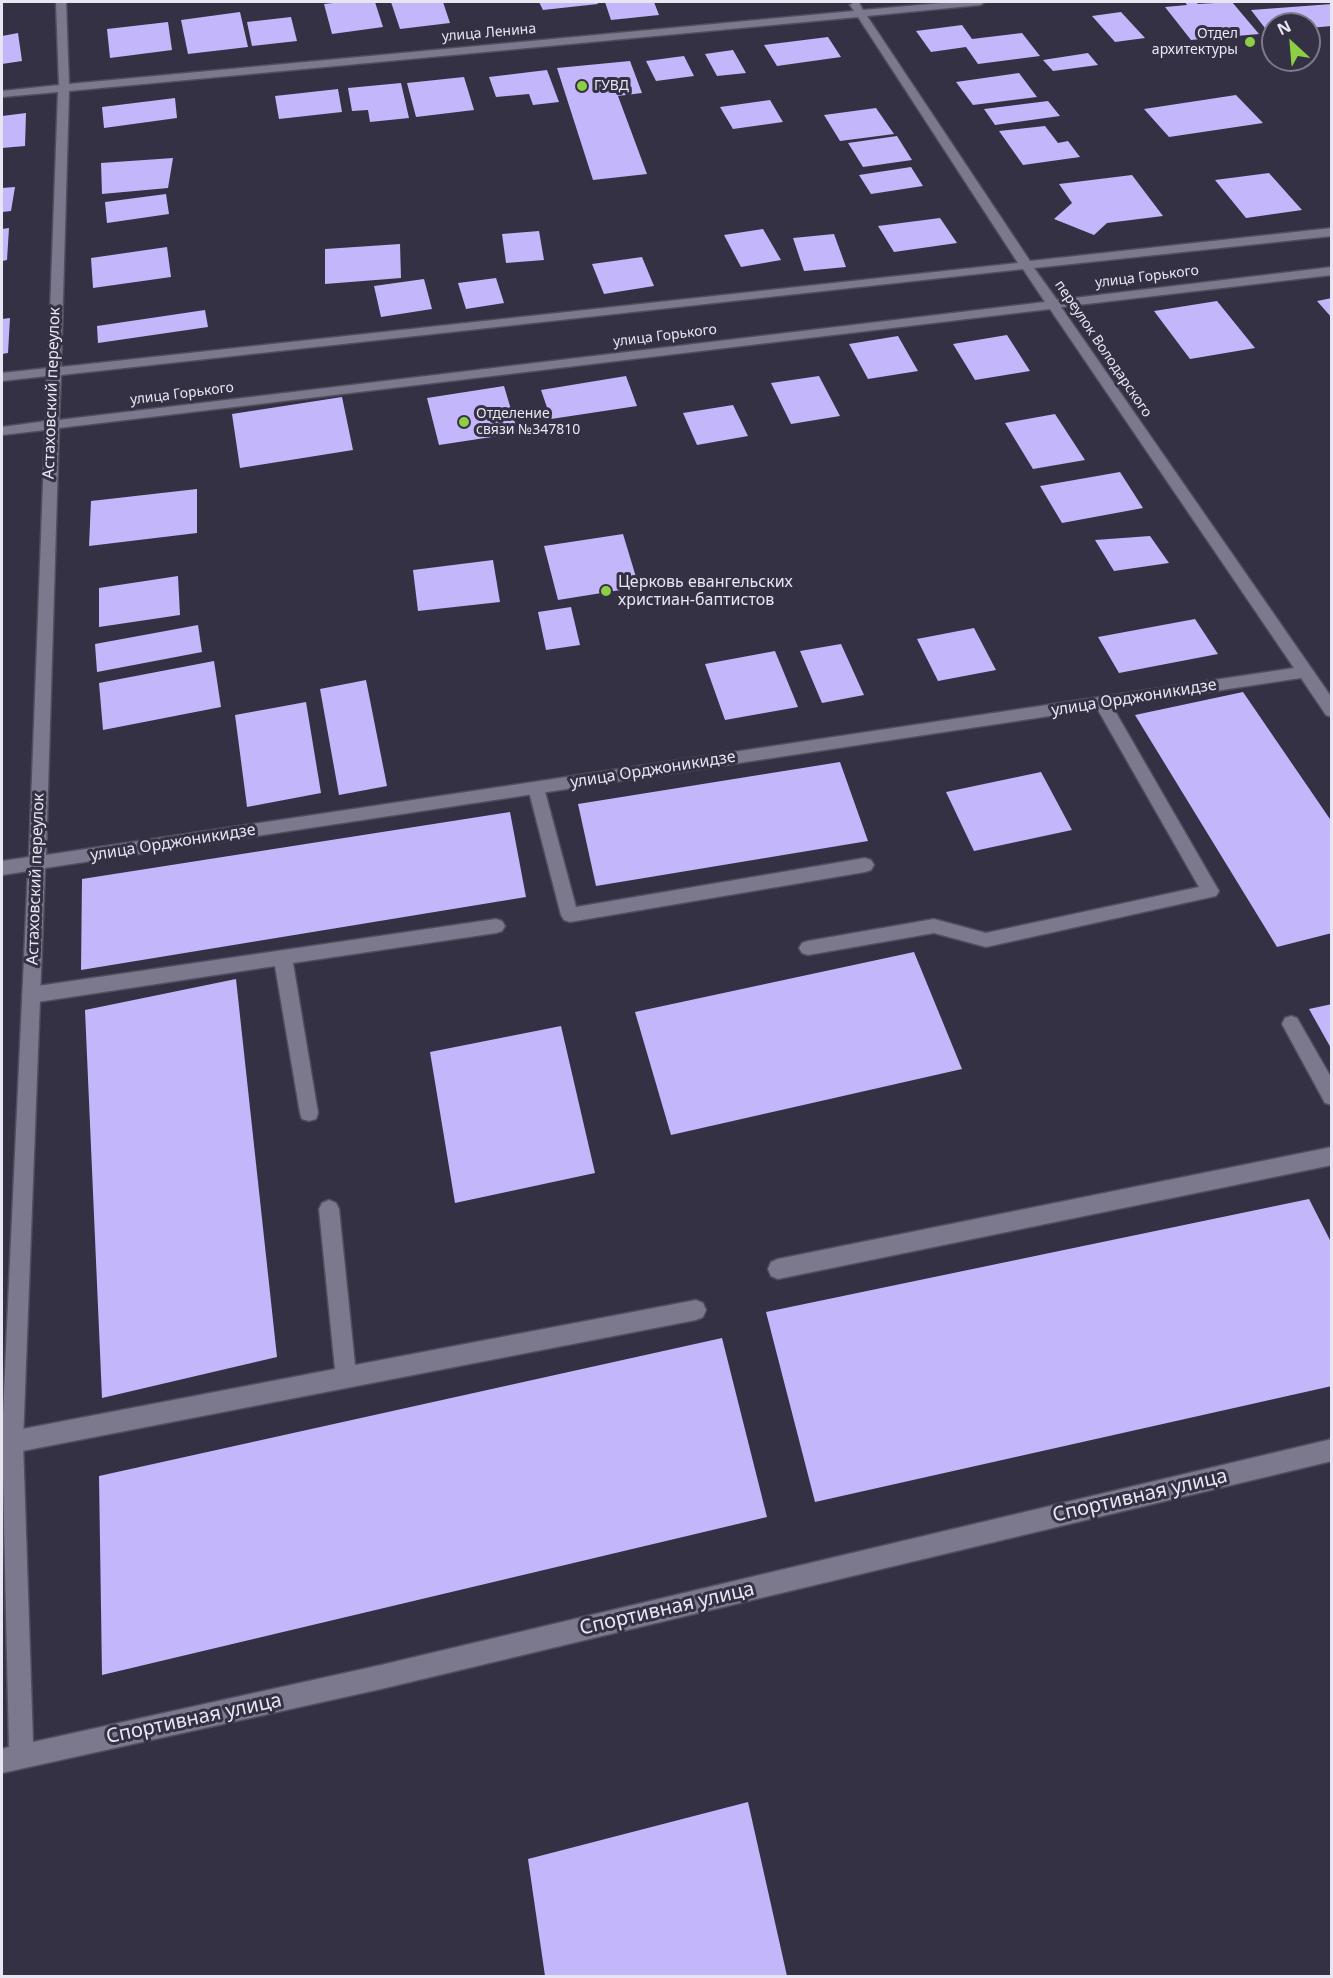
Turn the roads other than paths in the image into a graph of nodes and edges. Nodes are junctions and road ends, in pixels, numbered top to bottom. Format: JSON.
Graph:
{"nodes":[{"id":1,"x":61,"y":2,"type":"edge"},
{"id":2,"x":852,"y":2,"type":"edge"},
{"id":3,"x":980,"y":2,"type":"edge"},
{"id":4,"x":861,"y":13,"type":"junction"},
{"id":5,"x":63,"y":88,"type":"junction"},
{"id":6,"x":2,"y":94,"type":"edge"},
{"id":7,"x":1332,"y":232,"type":"edge"},
{"id":8,"x":1026,"y":265,"type":"junction"},
{"id":9,"x":1332,"y":271,"type":"edge"},
{"id":10,"x":1054,"y":303,"type":"junction"},
{"id":11,"x":53,"y":372,"type":"junction"},
{"id":12,"x":2,"y":377,"type":"edge"},
{"id":13,"x":51,"y":426,"type":"junction"},
{"id":14,"x":2,"y":431,"type":"edge"},
{"id":15,"x":1305,"y":672,"type":"junction"},
{"id":16,"x":1102,"y":702,"type":"junction"},
{"id":17,"x":1332,"y":711,"type":"edge"},
{"id":18,"x":536,"y":788,"type":"junction"},
{"id":19,"x":37,"y":863,"type":"junction"},
{"id":20,"x":865,"y":865,"type":"dead end"},
{"id":21,"x":2,"y":868,"type":"edge"},
{"id":22,"x":496,"y":926,"type":"dead end"},
{"id":23,"x":808,"y":948,"type":"dead end"},
{"id":24,"x":283,"y":958,"type":"junction"},
{"id":25,"x":31,"y":995,"type":"junction"},
{"id":26,"x":1291,"y":1024,"type":"dead end"},
{"id":27,"x":1332,"y":1097,"type":"edge"},
{"id":28,"x":309,"y":1113,"type":"dead end"},
{"id":29,"x":1332,"y":1156,"type":"edge"},
{"id":30,"x":329,"y":1209,"type":"dead end"},
{"id":31,"x":778,"y":1269,"type":"dead end"},
{"id":32,"x":696,"y":1310,"type":"dead end"},
{"id":33,"x":346,"y":1377,"type":"junction"},
{"id":34,"x":12,"y":1442,"type":"junction"},
{"id":35,"x":1332,"y":1450,"type":"edge"},
{"id":36,"x":11,"y":1759,"type":"edge"}],
"edges":[{"from":1,"to":5,"type":"street","name":"Астаховский переулок"},
{"from":2,"to":4,"type":"street","name":"переулок Володарского"},
{"from":3,"to":4,"type":"street","name":"улица Ленина"},
{"from":4,"to":5,"type":"street","name":"улица Ленина"},
{"from":4,"to":8,"type":"street","name":"переулок Володарского"},
{"from":5,"to":6,"type":"street","name":"улица Ленина"},
{"from":5,"to":11,"type":"street","name":"Астаховский переулок"},
{"from":7,"to":8,"type":"street","name":"улица Горького"},
{"from":8,"to":10,"type":"street","name":"переулок Володарского"},
{"from":8,"to":11,"type":"street","name":"улица Горького"},
{"from":9,"to":10,"type":"street","name":"улица Горького"},
{"from":10,"to":13,"type":"street","name":"улица Горького"},
{"from":10,"to":15,"type":"street","name":"переулок Володарского"},
{"from":11,"to":12,"type":"street","name":"улица Горького"},
{"from":11,"to":13,"type":"street","name":"Астаховский переулок"},
{"from":13,"to":14,"type":"street","name":"улица Горького"},
{"from":13,"to":19,"type":"street","name":"Астаховский переулок"},
{"from":15,"to":16,"type":"street","name":"улица Орджоникидзе"},
{"from":15,"to":17,"type":"street","name":"переулок Володарского"},
{"from":16,"to":18,"type":"street","name":"улица Орджоникидзе"},
{"from":16,"to":23,"type":"street"},
{"from":18,"to":19,"type":"street","name":"улица Орджоникидзе"},
{"from":18,"to":20,"type":"street"},
{"from":19,"to":21,"type":"street","name":"улица Орджоникидзе"},
{"from":19,"to":25,"type":"street","name":"Астаховский переулок"},
{"from":22,"to":24,"type":"street"},
{"from":24,"to":25,"type":"street"},
{"from":24,"to":28,"type":"street"},
{"from":25,"to":34,"type":"street","name":"Астаховский переулок"},
{"from":26,"to":27,"type":"street"},
{"from":29,"to":31,"type":"street"},
{"from":30,"to":33,"type":"street"},
{"from":32,"to":33,"type":"street"},
{"from":33,"to":34,"type":"street"},
{"from":34,"to":36,"type":"street","name":"Астаховский переулок"},
{"from":35,"to":36,"type":"street","name":"Спортивная улица"}]}
